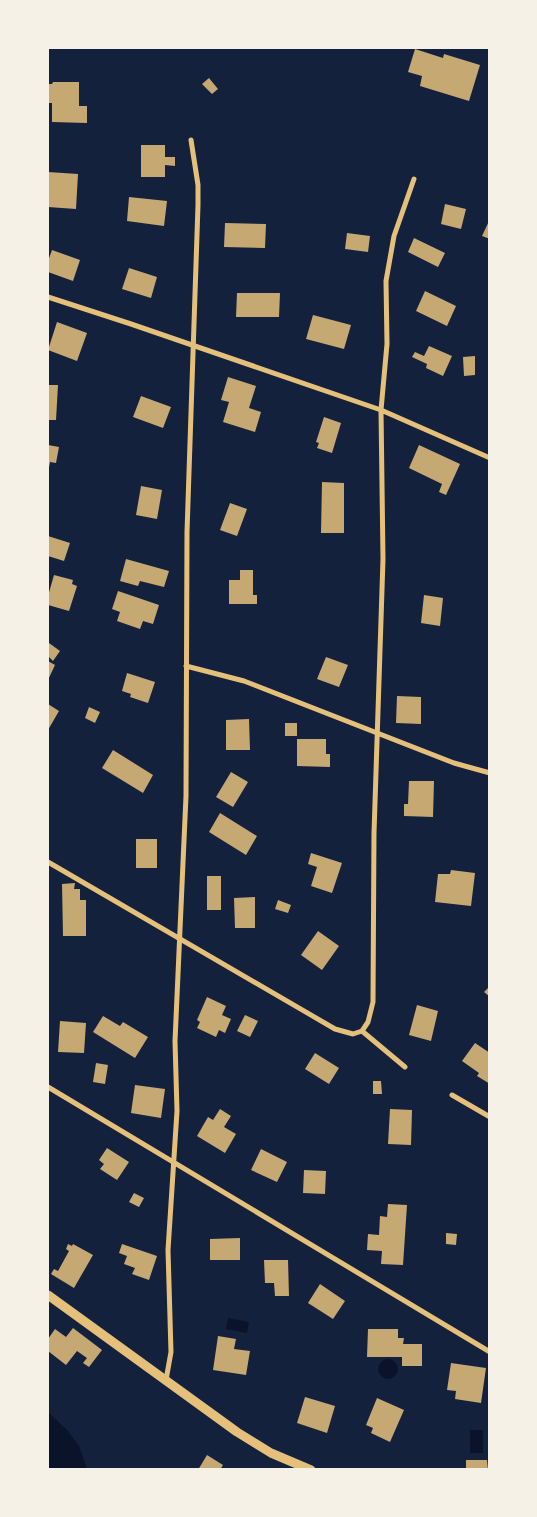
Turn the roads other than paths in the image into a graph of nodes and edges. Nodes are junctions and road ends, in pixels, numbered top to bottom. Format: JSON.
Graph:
{"nodes":[{"id":1,"x":191,"y":140,"type":"dead end"},
{"id":2,"x":414,"y":179,"type":"dead end"},
{"id":3,"x":48,"y":297,"type":"edge"},
{"id":4,"x":193,"y":345,"type":"junction"},
{"id":5,"x":381,"y":410,"type":"junction"},
{"id":6,"x":490,"y":458,"type":"edge"},
{"id":7,"x":186,"y":666,"type":"junction"},
{"id":8,"x":379,"y":733,"type":"junction"},
{"id":9,"x":490,"y":773,"type":"edge"},
{"id":10,"x":48,"y":862,"type":"edge"},
{"id":11,"x":180,"y":939,"type":"junction"},
{"id":12,"x":362,"y":1031,"type":"junction"},
{"id":13,"x":406,"y":1067,"type":"dead end"},
{"id":14,"x":48,"y":1086,"type":"edge"},
{"id":15,"x":452,"y":1095,"type":"dead end"},
{"id":16,"x":490,"y":1118,"type":"edge"},
{"id":17,"x":172,"y":1162,"type":"junction"},
{"id":18,"x":48,"y":1296,"type":"edge"},
{"id":19,"x":490,"y":1352,"type":"edge"},
{"id":20,"x":166,"y":1380,"type":"junction"},
{"id":21,"x":311,"y":1470,"type":"edge"}],
"edges":[{"from":1,"to":4,"type":"street"},
{"from":2,"to":5,"type":"street"},
{"from":3,"to":4,"type":"street"},
{"from":4,"to":5,"type":"street"},
{"from":4,"to":7,"type":"street"},
{"from":5,"to":6,"type":"street"},
{"from":5,"to":8,"type":"street"},
{"from":7,"to":8,"type":"street"},
{"from":7,"to":11,"type":"street"},
{"from":8,"to":9,"type":"street"},
{"from":8,"to":12,"type":"street"},
{"from":10,"to":11,"type":"street"},
{"from":11,"to":12,"type":"street"},
{"from":11,"to":17,"type":"street"},
{"from":12,"to":13,"type":"street"},
{"from":14,"to":17,"type":"street"},
{"from":15,"to":16,"type":"street"},
{"from":17,"to":19,"type":"street"},
{"from":17,"to":20,"type":"street"},
{"from":18,"to":20,"type":"street"},
{"from":20,"to":21,"type":"street"}]}
